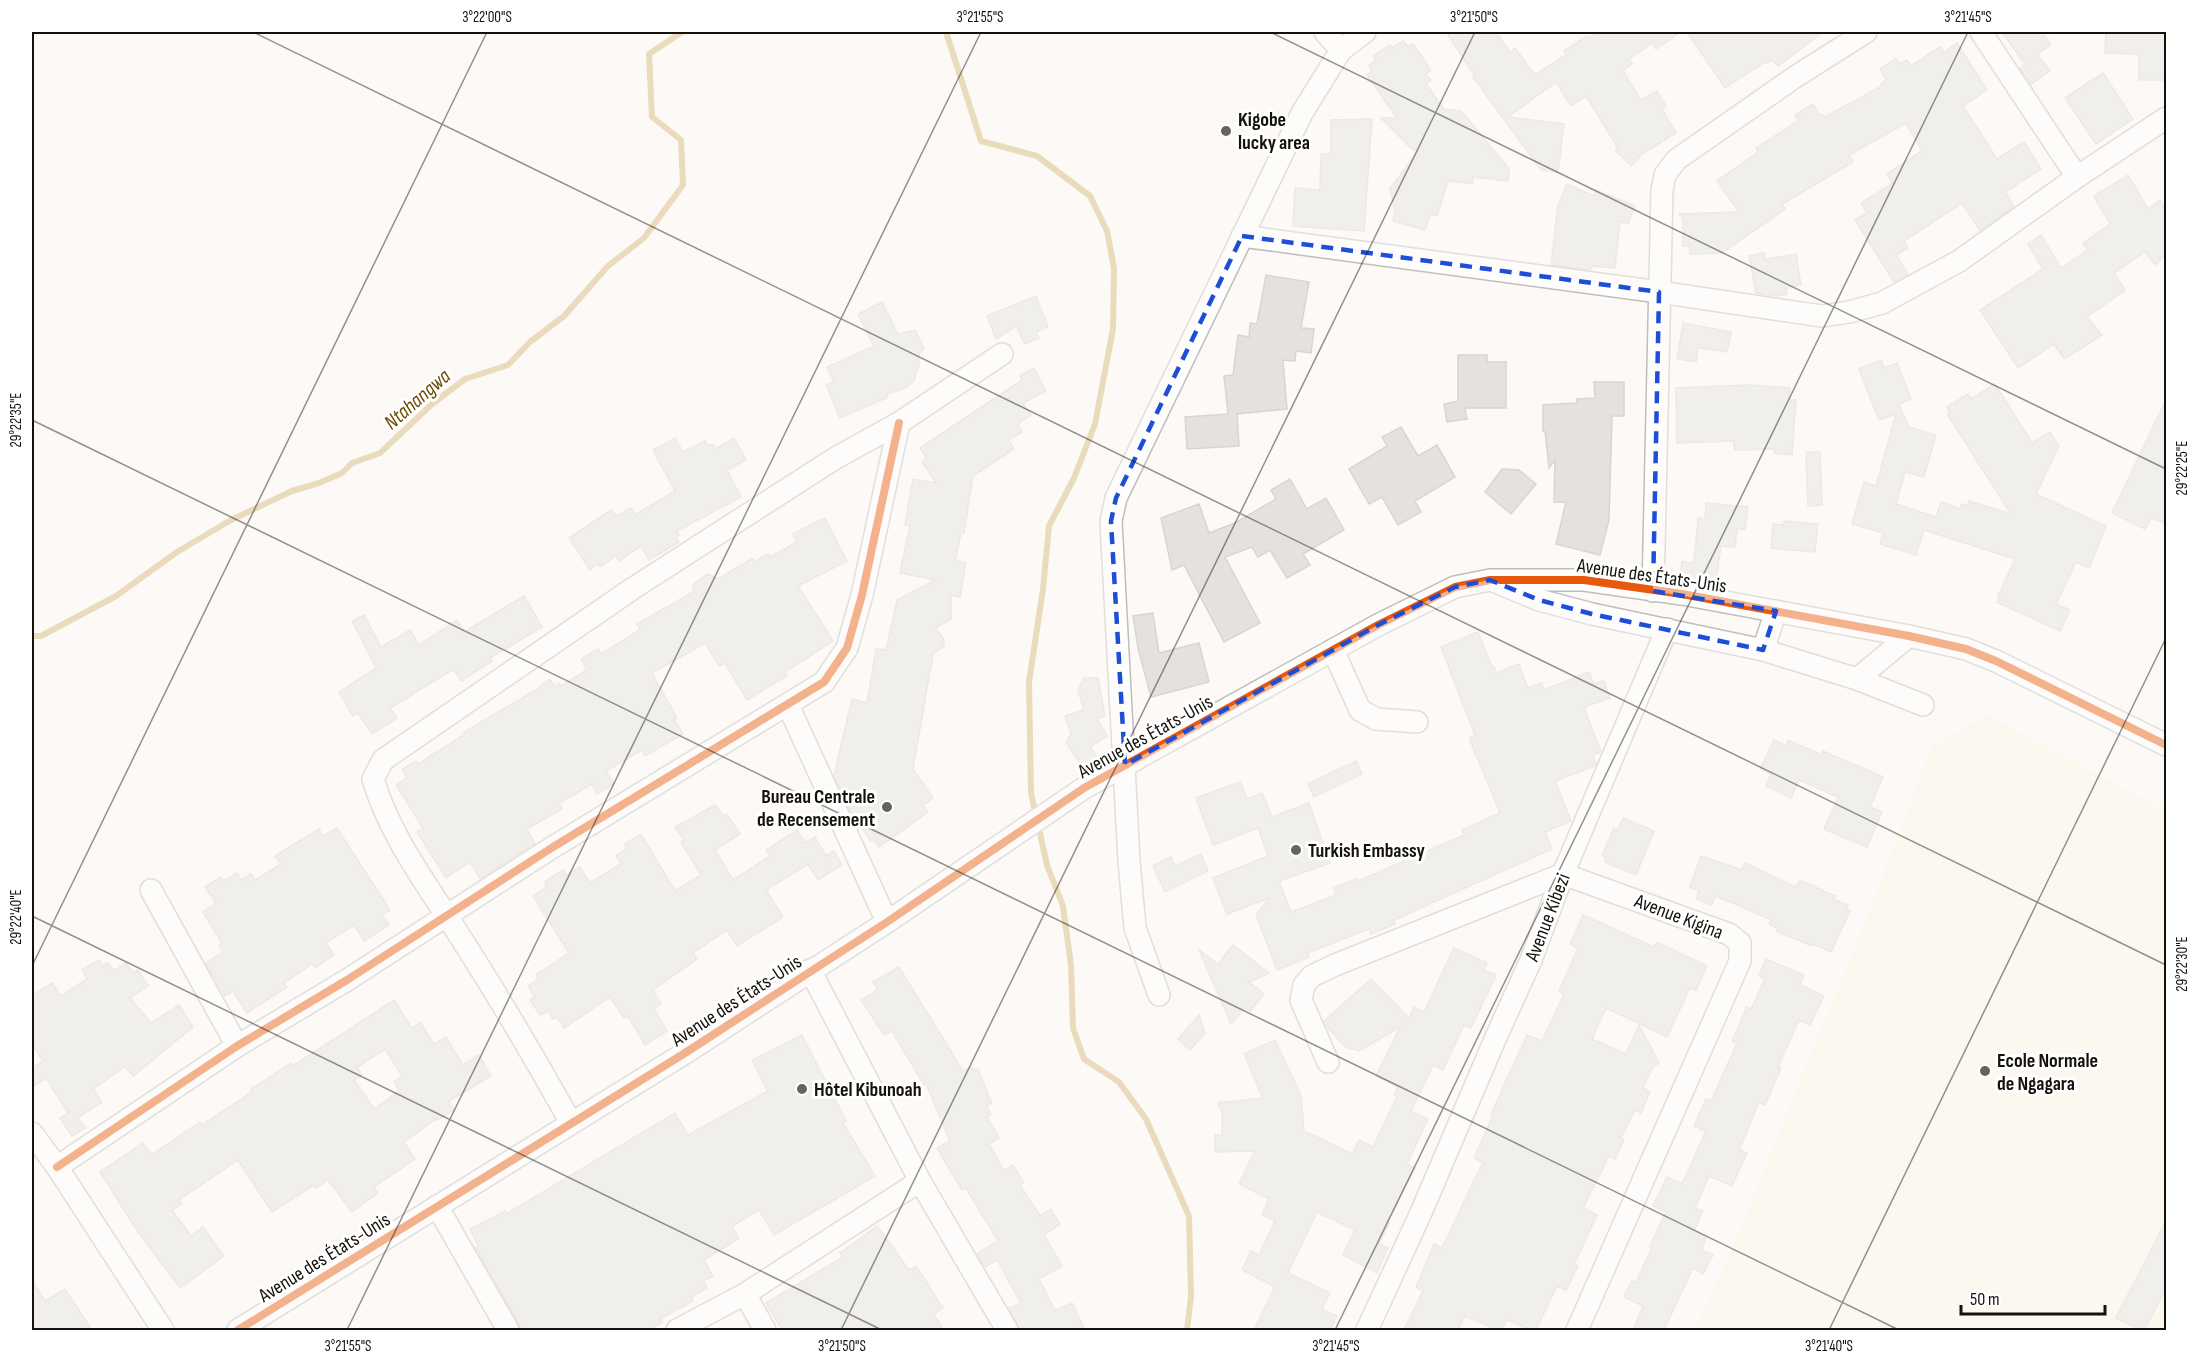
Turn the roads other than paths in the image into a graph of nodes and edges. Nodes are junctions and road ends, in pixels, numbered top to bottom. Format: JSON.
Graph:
{"nodes":[{"id":1,"x":1325,"y":32,"type":"edge"},
{"id":2,"x":1365,"y":32,"type":"edge"},
{"id":3,"x":1866,"y":32,"type":"edge"},
{"id":4,"x":1981,"y":32,"type":"edge"},
{"id":5,"x":1341,"y":50,"type":"junction"},
{"id":6,"x":2166,"y":118,"type":"edge"},
{"id":7,"x":2077,"y":177,"type":"junction"},
{"id":8,"x":1242,"y":236,"type":"junction"},
{"id":9,"x":1659,"y":292,"type":"junction"},
{"id":10,"x":1002,"y":354,"type":"dead end"},
{"id":11,"x":899,"y":423,"type":"junction"},
{"id":12,"x":1490,"y":580,"type":"junction"},
{"id":13,"x":1653,"y":591,"type":"junction"},
{"id":14,"x":1776,"y":611,"type":"junction"},
{"id":15,"x":1667,"y":629,"type":"junction"},
{"id":16,"x":1909,"y":636,"type":"junction"},
{"id":17,"x":1332,"y":650,"type":"junction"},
{"id":18,"x":1763,"y":650,"type":"junction"},
{"id":19,"x":1857,"y":680,"type":"junction"},
{"id":20,"x":788,"y":705,"type":"junction"},
{"id":21,"x":1923,"y":705,"type":"dead end"},
{"id":22,"x":1417,"y":722,"type":"dead end"},
{"id":23,"x":2166,"y":745,"type":"edge"},
{"id":24,"x":1125,"y":765,"type":"junction"},
{"id":25,"x":1563,"y":874,"type":"junction"},
{"id":26,"x":151,"y":890,"type":"dead end"},
{"id":27,"x":447,"y":915,"type":"junction"},
{"id":28,"x":887,"y":922,"type":"junction"},
{"id":29,"x":810,"y":970,"type":"junction"},
{"id":30,"x":1159,"y":995,"type":"dead end"},
{"id":31,"x":237,"y":1046,"type":"junction"},
{"id":32,"x":1328,"y":1062,"type":"dead end"},
{"id":33,"x":571,"y":1123,"type":"junction"},
{"id":34,"x":35,"y":1145,"type":"edge"},
{"id":35,"x":57,"y":1167,"type":"junction"},
{"id":36,"x":920,"y":1180,"type":"junction"},
{"id":37,"x":437,"y":1206,"type":"junction"},
{"id":38,"x":745,"y":1294,"type":"junction"},
{"id":39,"x":163,"y":1330,"type":"edge"},
{"id":40,"x":238,"y":1330,"type":"edge"},
{"id":41,"x":508,"y":1330,"type":"edge"},
{"id":42,"x":677,"y":1330,"type":"edge"},
{"id":43,"x":765,"y":1330,"type":"edge"},
{"id":44,"x":1007,"y":1330,"type":"edge"},
{"id":45,"x":1367,"y":1330,"type":"edge"},
{"id":46,"x":1577,"y":1330,"type":"edge"}],
"edges":[{"from":1,"to":5,"type":"street"},
{"from":2,"to":5,"type":"street"},
{"from":3,"to":9,"type":"street"},
{"from":4,"to":7,"type":"street"},
{"from":5,"to":8,"type":"street"},
{"from":6,"to":7,"type":"street"},
{"from":7,"to":9,"type":"street"},
{"from":8,"to":9,"type":"street"},
{"from":8,"to":24,"type":"street"},
{"from":9,"to":13,"type":"street"},
{"from":10,"to":11,"type":"street"},
{"from":11,"to":20,"type":"street"},
{"from":11,"to":27,"type":"street"},
{"from":12,"to":13,"type":"street","name":"Avenue des États-Unis"},
{"from":12,"to":15,"type":"street"},
{"from":12,"to":17,"type":"street","name":"Avenue des États-Unis"},
{"from":13,"to":14,"type":"street","name":"Avenue des États-Unis"},
{"from":14,"to":16,"type":"street","name":"Avenue des États-Unis"},
{"from":14,"to":18,"type":"street"},
{"from":15,"to":18,"type":"street"},
{"from":15,"to":25,"type":"street","name":"Avenue Kibezi"},
{"from":16,"to":19,"type":"street"},
{"from":16,"to":23,"type":"street","name":"Avenue des États-Unis"},
{"from":17,"to":22,"type":"street"},
{"from":17,"to":24,"type":"street","name":"Avenue des États-Unis"},
{"from":18,"to":19,"type":"street"},
{"from":19,"to":21,"type":"street"},
{"from":20,"to":27,"type":"street"},
{"from":20,"to":28,"type":"street"},
{"from":24,"to":28,"type":"street","name":"Avenue des États-Unis"},
{"from":24,"to":30,"type":"street"},
{"from":25,"to":32,"type":"street"},
{"from":25,"to":45,"type":"street","name":"Avenue Kibezi"},
{"from":25,"to":46,"type":"street","name":"Avenue Kigina"},
{"from":26,"to":31,"type":"street"},
{"from":27,"to":31,"type":"street"},
{"from":27,"to":33,"type":"street"},
{"from":28,"to":29,"type":"street","name":"Avenue des États-Unis"},
{"from":29,"to":33,"type":"street","name":"Avenue des États-Unis"},
{"from":29,"to":36,"type":"street"},
{"from":31,"to":35,"type":"street"},
{"from":33,"to":37,"type":"street","name":"Avenue des États-Unis"},
{"from":34,"to":35,"type":"street"},
{"from":35,"to":39,"type":"street"},
{"from":36,"to":38,"type":"street"},
{"from":36,"to":44,"type":"street"},
{"from":37,"to":40,"type":"street","name":"Avenue des États-Unis"},
{"from":37,"to":41,"type":"street"},
{"from":38,"to":42,"type":"street"},
{"from":38,"to":43,"type":"street"}]}
